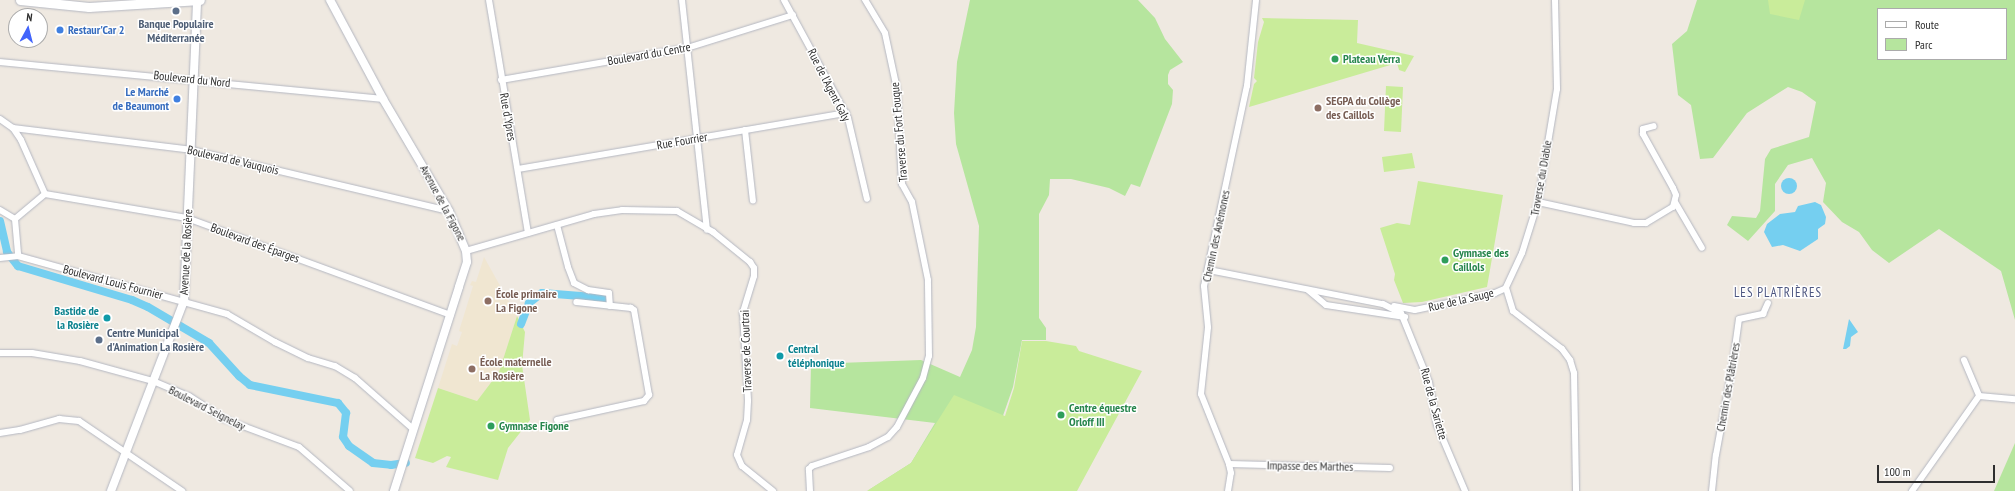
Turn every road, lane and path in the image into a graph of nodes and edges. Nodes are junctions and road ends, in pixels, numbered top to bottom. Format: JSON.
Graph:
{"nodes":[{"id":1,"x":20,"y":0,"type":"edge"},
{"id":2,"x":199,"y":0,"type":"edge"},
{"id":3,"x":330,"y":0,"type":"edge"},
{"id":4,"x":489,"y":0,"type":"edge"},
{"id":5,"x":682,"y":0,"type":"edge"},
{"id":6,"x":784,"y":0,"type":"edge"},
{"id":7,"x":865,"y":0,"type":"edge"},
{"id":8,"x":1256,"y":0,"type":"edge"},
{"id":9,"x":1554,"y":0,"type":"edge"},
{"id":10,"x":54,"y":2,"type":"edge"},
{"id":11,"x":119,"y":3,"type":"edge"},
{"id":12,"x":793,"y":15,"type":"junction"},
{"id":13,"x":688,"y":48,"type":"junction"},
{"id":14,"x":0,"y":62,"type":"edge"},
{"id":15,"x":193,"y":79,"type":"junction"},
{"id":16,"x":502,"y":80,"type":"junction"},
{"id":17,"x":383,"y":99,"type":"junction"},
{"id":18,"x":846,"y":113,"type":"junction"},
{"id":19,"x":0,"y":119,"type":"edge"},
{"id":20,"x":1654,"y":126,"type":"dead end"},
{"id":21,"x":13,"y":128,"type":"junction"},
{"id":22,"x":745,"y":130,"type":"junction"},
{"id":23,"x":698,"y":138,"type":"junction"},
{"id":24,"x":191,"y":150,"type":"junction"},
{"id":25,"x":518,"y":169,"type":"junction"},
{"id":26,"x":45,"y":194,"type":"junction"},
{"id":27,"x":867,"y":198,"type":"dead end"},
{"id":28,"x":753,"y":201,"type":"dead end"},
{"id":29,"x":1538,"y":202,"type":"junction"},
{"id":30,"x":1675,"y":202,"type":"junction"},
{"id":31,"x":0,"y":210,"type":"edge"},
{"id":32,"x":449,"y":210,"type":"junction"},
{"id":33,"x":187,"y":218,"type":"junction"},
{"id":34,"x":15,"y":219,"type":"junction"},
{"id":35,"x":557,"y":225,"type":"junction"},
{"id":36,"x":707,"y":230,"type":"junction"},
{"id":37,"x":528,"y":233,"type":"junction"},
{"id":38,"x":1702,"y":248,"type":"dead end"},
{"id":39,"x":466,"y":251,"type":"junction"},
{"id":40,"x":10,"y":257,"type":"edge"},
{"id":41,"x":1209,"y":270,"type":"junction"},
{"id":42,"x":1506,"y":288,"type":"junction"},
{"id":43,"x":1307,"y":289,"type":"junction"},
{"id":44,"x":184,"y":301,"type":"junction"},
{"id":45,"x":610,"y":301,"type":"junction"},
{"id":46,"x":576,"y":302,"type":"dead end"},
{"id":47,"x":1768,"y":303,"type":"dead end"},
{"id":48,"x":1389,"y":305,"type":"junction"},
{"id":49,"x":1415,"y":310,"type":"junction"},
{"id":50,"x":451,"y":315,"type":"junction"},
{"id":51,"x":1405,"y":317,"type":"junction"},
{"id":52,"x":0,"y":353,"type":"edge"},
{"id":53,"x":1964,"y":360,"type":"dead end"},
{"id":54,"x":153,"y":381,"type":"junction"},
{"id":55,"x":1979,"y":396,"type":"junction"},
{"id":56,"x":2015,"y":399,"type":"edge"},
{"id":57,"x":557,"y":420,"type":"dead end"},
{"id":58,"x":413,"y":429,"type":"junction"},
{"id":59,"x":0,"y":433,"type":"edge"},
{"id":60,"x":126,"y":455,"type":"junction"},
{"id":61,"x":1229,"y":464,"type":"junction"},
{"id":62,"x":1390,"y":468,"type":"dead end"},
{"id":63,"x":111,"y":491,"type":"edge"},
{"id":64,"x":182,"y":491,"type":"edge"},
{"id":65,"x":350,"y":491,"type":"edge"},
{"id":66,"x":394,"y":491,"type":"edge"},
{"id":67,"x":773,"y":491,"type":"edge"},
{"id":68,"x":810,"y":491,"type":"edge"},
{"id":69,"x":1228,"y":491,"type":"edge"},
{"id":70,"x":1465,"y":491,"type":"edge"},
{"id":71,"x":1576,"y":491,"type":"edge"},
{"id":72,"x":1712,"y":491,"type":"edge"},
{"id":73,"x":1912,"y":491,"type":"edge"}],
"edges":[{"from":1,"to":10,"type":"main road"},
{"from":2,"to":11,"type":"main road"},
{"from":2,"to":15,"type":"street","name":"Avenue de la Rosière"},
{"from":3,"to":17,"type":"street","name":"Avenue de la Figone"},
{"from":4,"to":16,"type":"street","name":"Rue d'Ypres"},
{"from":5,"to":13,"type":"street"},
{"from":6,"to":12,"type":"street","name":"Rue de l'Agent Galy"},
{"from":7,"to":68,"type":"street","name":"Traverse du Fort Fouque"},
{"from":8,"to":41,"type":"street","name":"Chemin des Anémones"},
{"from":9,"to":29,"type":"street","name":"Traverse du Diable"},
{"from":10,"to":11,"type":"main road"},
{"from":12,"to":13,"type":"street","name":"Boulevard du Centre"},
{"from":12,"to":18,"type":"street","name":"Rue de l'Agent Galy"},
{"from":13,"to":16,"type":"street","name":"Boulevard du Centre"},
{"from":13,"to":23,"type":"street"},
{"from":14,"to":15,"type":"street","name":"Boulevard du Nord"},
{"from":15,"to":17,"type":"street","name":"Boulevard du Nord"},
{"from":15,"to":24,"type":"street","name":"Avenue de la Rosière"},
{"from":16,"to":25,"type":"street","name":"Rue d'Ypres"},
{"from":17,"to":32,"type":"street","name":"Avenue de la Figone"},
{"from":18,"to":22,"type":"street","name":"Rue Fourrier"},
{"from":18,"to":27,"type":"street","name":"Rue de l'Agent Galy"},
{"from":19,"to":21,"type":"street"},
{"from":20,"to":30,"type":"street"},
{"from":21,"to":24,"type":"street","name":"Boulevard de Vauquois"},
{"from":21,"to":26,"type":"street"},
{"from":22,"to":23,"type":"street","name":"Rue Fourrier"},
{"from":22,"to":28,"type":"street"},
{"from":23,"to":25,"type":"street","name":"Rue Fourrier"},
{"from":23,"to":36,"type":"street"},
{"from":24,"to":32,"type":"street","name":"Boulevard de Vauquois"},
{"from":24,"to":33,"type":"street","name":"Avenue de la Rosière"},
{"from":25,"to":37,"type":"street","name":"Rue d'Ypres"},
{"from":26,"to":33,"type":"street","name":"Boulevard des Éparges"},
{"from":26,"to":34,"type":"street"},
{"from":29,"to":30,"type":"street"},
{"from":29,"to":42,"type":"street","name":"Traverse du Diable"},
{"from":30,"to":38,"type":"street"},
{"from":31,"to":34,"type":"street"},
{"from":32,"to":39,"type":"street","name":"Avenue de la Figone"},
{"from":33,"to":44,"type":"street","name":"Avenue de la Rosière"},
{"from":33,"to":50,"type":"street","name":"Boulevard des Éparges"},
{"from":34,"to":40,"type":"street"},
{"from":35,"to":36,"type":"street","name":"Traverse de Courtrai"},
{"from":35,"to":37,"type":"street","name":"Traverse de Courtrai"},
{"from":35,"to":45,"type":"street"},
{"from":36,"to":67,"type":"street","name":"Traverse de Courtrai"},
{"from":37,"to":39,"type":"street","name":"Traverse de Courtrai"},
{"from":39,"to":50,"type":"street","name":"Avenue de la Figone"},
{"from":40,"to":44,"type":"street","name":"Boulevard Louis Fournier"},
{"from":41,"to":43,"type":"street"},
{"from":41,"to":61,"type":"street","name":"Chemin des Anémones"},
{"from":42,"to":49,"type":"street","name":"Rue de la Sauge"},
{"from":42,"to":71,"type":"street"},
{"from":43,"to":48,"type":"street"},
{"from":43,"to":51,"type":"street"},
{"from":44,"to":54,"type":"street","name":"Avenue de la Rosière"},
{"from":44,"to":58,"type":"street","name":"Boulevard Louis Fournier"},
{"from":45,"to":46,"type":"street"},
{"from":45,"to":57,"type":"street"},
{"from":47,"to":72,"type":"street","name":"Chemin des Plâtrières"},
{"from":48,"to":49,"type":"street","name":"Rue de la Sauge"},
{"from":48,"to":51,"type":"street"},
{"from":49,"to":51,"type":"street","name":"Rue de la Sauge"},
{"from":50,"to":58,"type":"street","name":"Avenue de la Figone"},
{"from":51,"to":70,"type":"street","name":"Rue de la Sariette"},
{"from":52,"to":54,"type":"street","name":"Boulevard Seignelay"},
{"from":53,"to":55,"type":"street"},
{"from":54,"to":60,"type":"street","name":"Avenue de la Rosière"},
{"from":54,"to":65,"type":"street","name":"Boulevard Seignelay"},
{"from":55,"to":56,"type":"street"},
{"from":55,"to":73,"type":"street"},
{"from":58,"to":66,"type":"street","name":"Avenue de la Figone"},
{"from":59,"to":60,"type":"street"},
{"from":60,"to":63,"type":"street","name":"Avenue de la Rosière"},
{"from":60,"to":64,"type":"street"},
{"from":61,"to":62,"type":"street","name":"Impasse des Marthes"},
{"from":61,"to":69,"type":"street","name":"Chemin des Anémones"}]}
